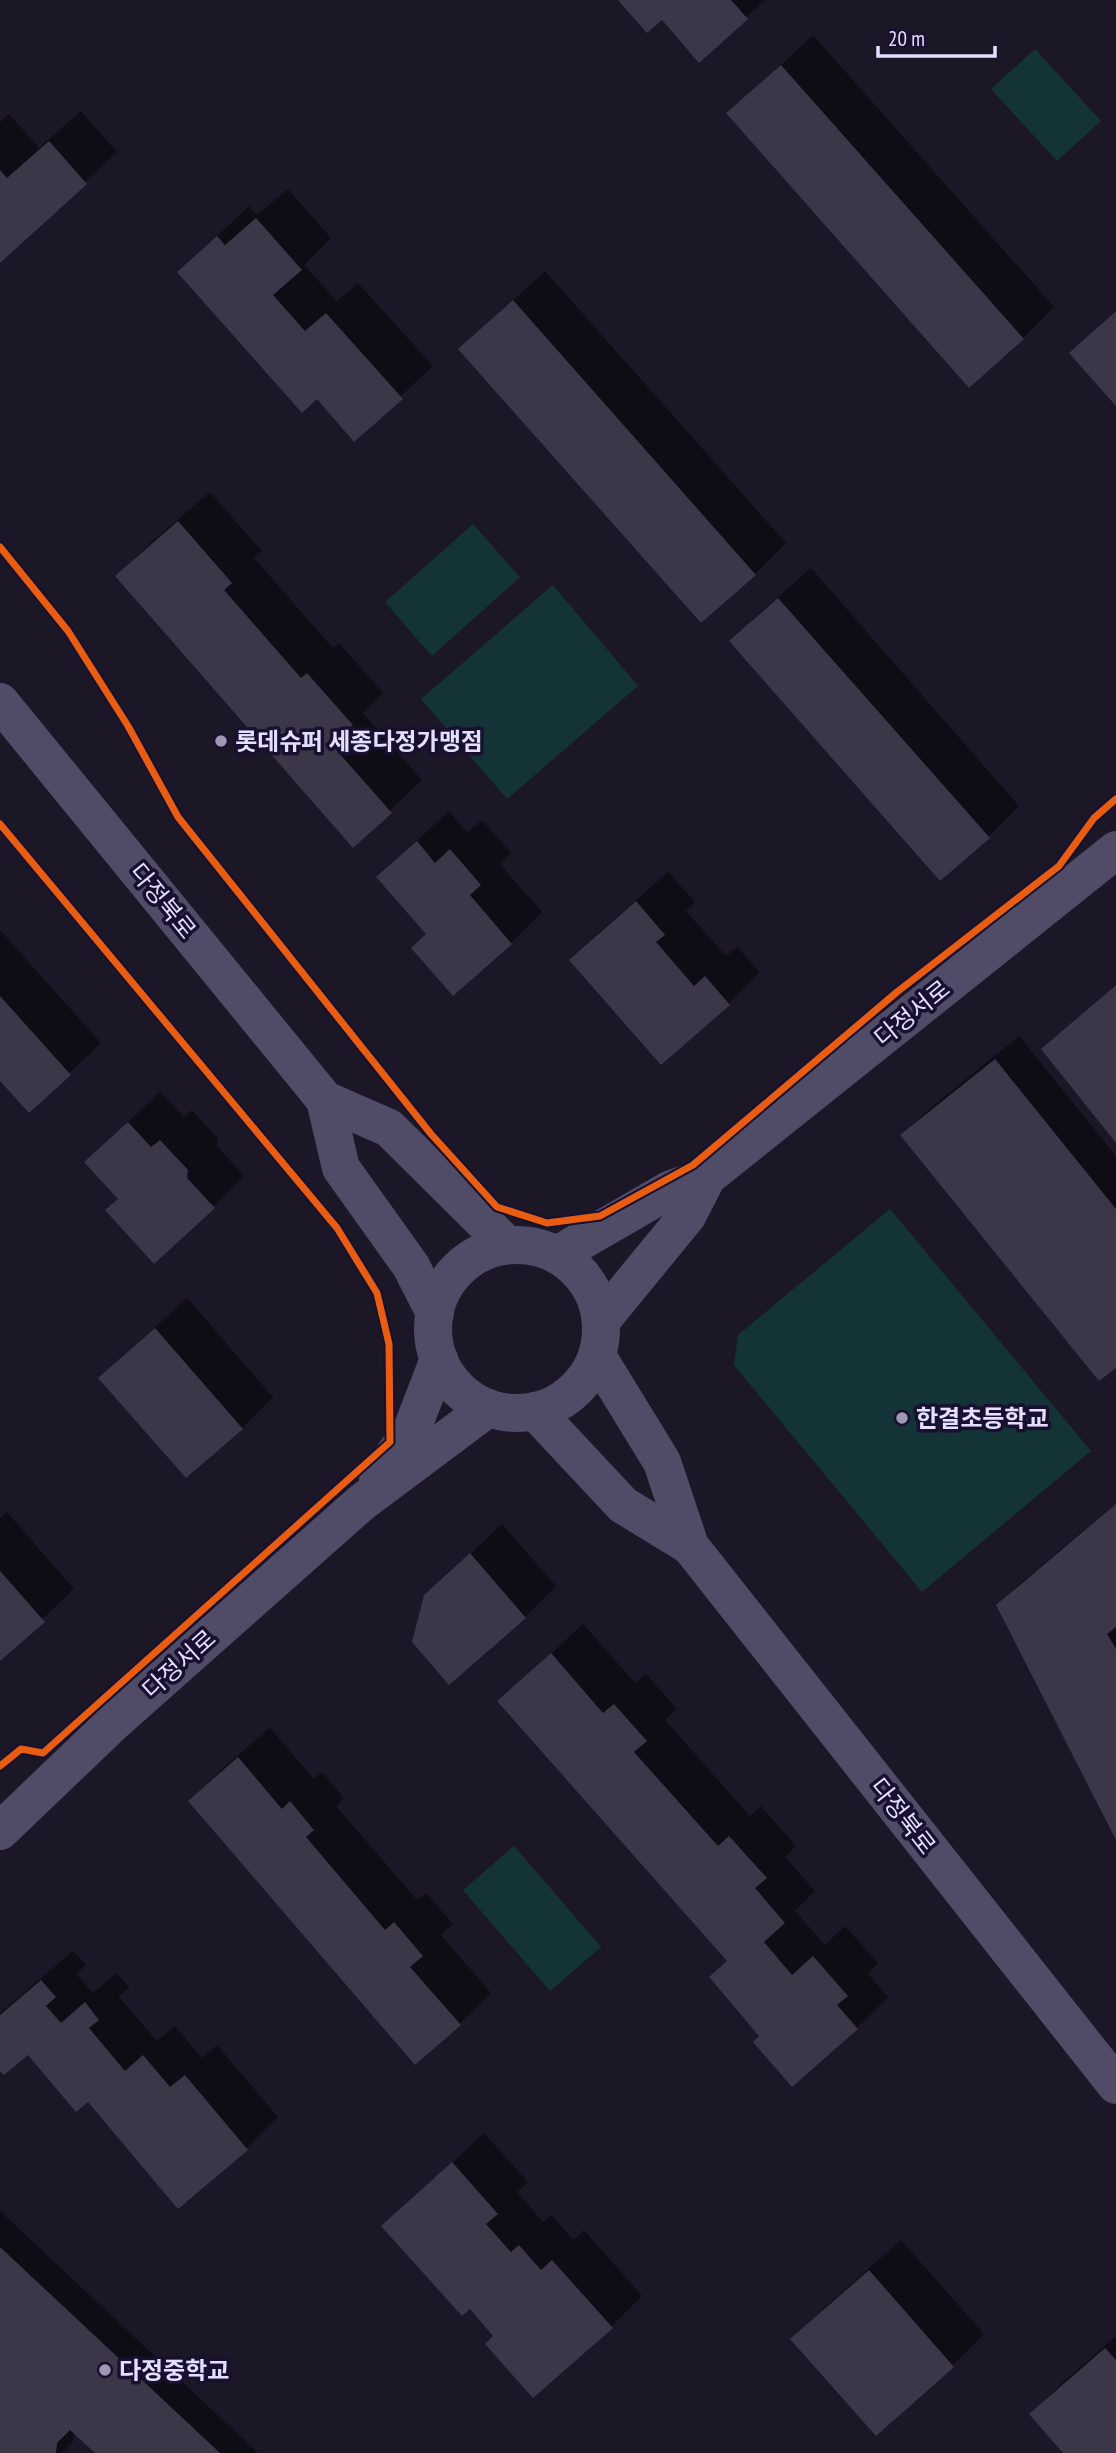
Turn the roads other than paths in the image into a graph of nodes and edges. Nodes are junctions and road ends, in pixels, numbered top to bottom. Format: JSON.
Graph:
{"nodes":[{"id":1,"x":0,"y":702,"type":"edge"},
{"id":2,"x":1116,"y":850,"type":"edge"},
{"id":3,"x":326,"y":1100,"type":"junction"},
{"id":4,"x":707,"y":1177,"type":"junction"},
{"id":5,"x":508,"y":1245,"type":"junction"},
{"id":6,"x":557,"y":1255,"type":"junction"},
{"id":7,"x":435,"y":1313,"type":"junction"},
{"id":8,"x":599,"y":1338,"type":"junction"},
{"id":9,"x":439,"y":1359,"type":"junction"},
{"id":10,"x":488,"y":1408,"type":"junction"},
{"id":11,"x":535,"y":1411,"type":"junction"},
{"id":12,"x":361,"y":1503,"type":"junction"},
{"id":13,"x":690,"y":1546,"type":"junction"},
{"id":14,"x":0,"y":1831,"type":"edge"},
{"id":15,"x":1116,"y":2085,"type":"edge"}],
"edges":[{"from":1,"to":3,"type":"street","name":"다정북로"},
{"from":2,"to":4,"type":"street","name":"다정서로"},
{"from":3,"to":5,"type":"street"},
{"from":3,"to":7,"type":"street"},
{"from":4,"to":6,"type":"street"},
{"from":4,"to":8,"type":"street"},
{"from":5,"to":6,"type":"street"},
{"from":5,"to":7,"type":"street"},
{"from":6,"to":8,"type":"street"},
{"from":7,"to":9,"type":"street"},
{"from":8,"to":11,"type":"street"},
{"from":8,"to":13,"type":"street"},
{"from":9,"to":10,"type":"street"},
{"from":9,"to":12,"type":"street"},
{"from":10,"to":11,"type":"street"},
{"from":10,"to":12,"type":"street"},
{"from":11,"to":13,"type":"street"},
{"from":12,"to":14,"type":"street","name":"다정서로"},
{"from":13,"to":15,"type":"street","name":"다정북로"}]}
